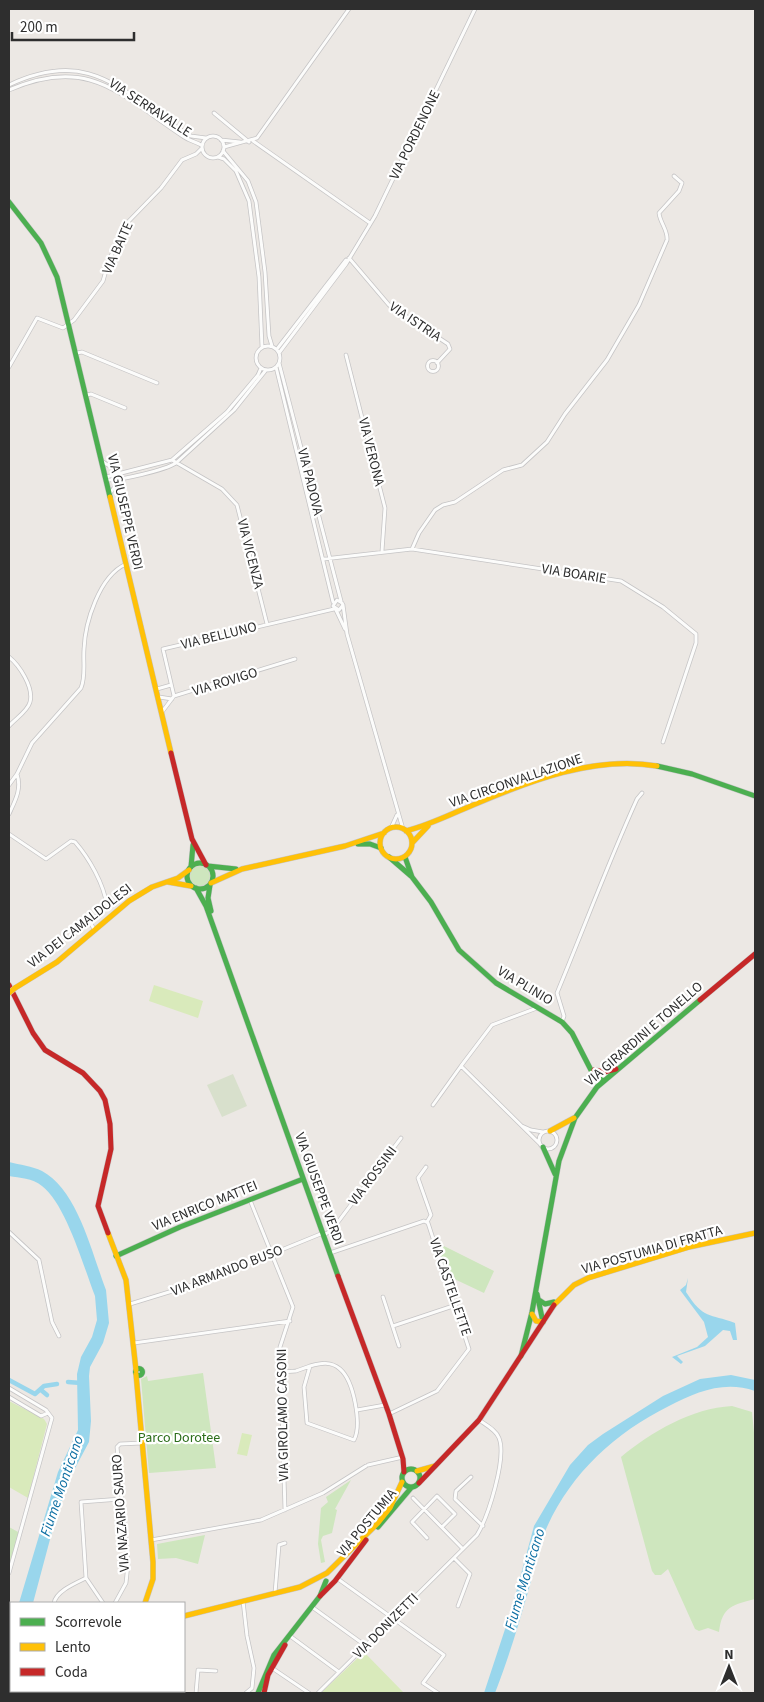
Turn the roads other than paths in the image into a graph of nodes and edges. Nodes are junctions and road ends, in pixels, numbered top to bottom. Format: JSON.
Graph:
{"nodes":[{"id":1,"x":349,"y":9,"type":"edge"},
{"id":2,"x":475,"y":9,"type":"edge"},
{"id":3,"x":9,"y":85,"type":"edge"},
{"id":4,"x":9,"y":90,"type":"edge"},
{"id":5,"x":214,"y":113,"type":"dead end"},
{"id":6,"x":206,"y":138,"type":"junction"},
{"id":7,"x":222,"y":140,"type":"junction"},
{"id":8,"x":243,"y":142,"type":"junction"},
{"id":9,"x":251,"y":142,"type":"junction"},
{"id":10,"x":201,"y":147,"type":"junction"},
{"id":11,"x":223,"y":149,"type":"junction"},
{"id":12,"x":191,"y":156,"type":"junction"},
{"id":13,"x":206,"y":156,"type":"junction"},
{"id":14,"x":218,"y":157,"type":"junction"},
{"id":15,"x":674,"y":176,"type":"dead end"},
{"id":16,"x":9,"y":202,"type":"edge"},
{"id":17,"x":370,"y":223,"type":"junction"},
{"id":18,"x":349,"y":258,"type":"junction"},
{"id":19,"x":70,"y":325,"type":"junction"},
{"id":20,"x":262,"y":346,"type":"junction"},
{"id":21,"x":272,"y":346,"type":"junction"},
{"id":22,"x":277,"y":349,"type":"junction"},
{"id":23,"x":77,"y":353,"type":"junction"},
{"id":24,"x":280,"y":353,"type":"junction"},
{"id":25,"x":346,"y":355,"type":"dead end"},
{"id":26,"x":279,"y":363,"type":"junction"},
{"id":27,"x":437,"y":363,"type":"dead end"},
{"id":28,"x":9,"y":367,"type":"edge"},
{"id":29,"x":276,"y":367,"type":"junction"},
{"id":30,"x":261,"y":368,"type":"junction"},
{"id":31,"x":266,"y":370,"type":"junction"},
{"id":32,"x":157,"y":383,"type":"dead end"},
{"id":33,"x":87,"y":395,"type":"junction"},
{"id":34,"x":125,"y":408,"type":"dead end"},
{"id":35,"x":172,"y":460,"type":"junction"},
{"id":36,"x":102,"y":461,"type":"junction"},
{"id":37,"x":176,"y":463,"type":"junction"},
{"id":38,"x":119,"y":472,"type":"junction"},
{"id":39,"x":106,"y":478,"type":"junction"},
{"id":40,"x":121,"y":479,"type":"junction"},
{"id":41,"x":110,"y":494,"type":"junction"},
{"id":42,"x":412,"y":549,"type":"junction"},
{"id":43,"x":382,"y":551,"type":"junction"},
{"id":44,"x":328,"y":558,"type":"junction"},
{"id":45,"x":324,"y":559,"type":"junction"},
{"id":46,"x":126,"y":564,"type":"junction"},
{"id":47,"x":342,"y":603,"type":"junction"},
{"id":48,"x":334,"y":607,"type":"junction"},
{"id":49,"x":267,"y":624,"type":"junction"},
{"id":50,"x":347,"y":634,"type":"junction"},
{"id":51,"x":9,"y":657,"type":"edge"},
{"id":52,"x":294,"y":660,"type":"dead end"},
{"id":53,"x":171,"y":685,"type":"junction"},
{"id":54,"x":157,"y":690,"type":"junction"},
{"id":55,"x":158,"y":697,"type":"junction"},
{"id":56,"x":173,"y":697,"type":"junction"},
{"id":57,"x":162,"y":713,"type":"junction"},
{"id":58,"x":9,"y":726,"type":"edge"},
{"id":59,"x":663,"y":742,"type":"dead end"},
{"id":60,"x":17,"y":774,"type":"junction"},
{"id":61,"x":9,"y":785,"type":"edge"},
{"id":62,"x":642,"y":793,"type":"dead end"},
{"id":63,"x":755,"y":796,"type":"edge"},
{"id":64,"x":398,"y":812,"type":"junction"},
{"id":65,"x":9,"y":814,"type":"edge"},
{"id":66,"x":430,"y":824,"type":"junction"},
{"id":67,"x":391,"y":828,"type":"junction"},
{"id":68,"x":404,"y":830,"type":"junction"},
{"id":69,"x":384,"y":832,"type":"junction"},
{"id":70,"x":9,"y":834,"type":"edge"},
{"id":71,"x":192,"y":839,"type":"junction"},
{"id":72,"x":412,"y":843,"type":"junction"},
{"id":73,"x":352,"y":845,"type":"junction"},
{"id":74,"x":380,"y":848,"type":"junction"},
{"id":75,"x":405,"y":857,"type":"junction"},
{"id":76,"x":389,"y":858,"type":"junction"},
{"id":77,"x":207,"y":865,"type":"junction"},
{"id":78,"x":244,"y":868,"type":"junction"},
{"id":79,"x":190,"y":869,"type":"junction"},
{"id":80,"x":412,"y":877,"type":"junction"},
{"id":81,"x":167,"y":882,"type":"junction"},
{"id":82,"x":211,"y":884,"type":"junction"},
{"id":83,"x":194,"y":887,"type":"junction"},
{"id":84,"x":213,"y":928,"type":"junction"},
{"id":85,"x":94,"y":929,"type":"junction"},
{"id":86,"x":755,"y":954,"type":"edge"},
{"id":87,"x":9,"y":986,"type":"edge"},
{"id":88,"x":9,"y":993,"type":"edge"},
{"id":89,"x":538,"y":1007,"type":"junction"},
{"id":90,"x":562,"y":1022,"type":"junction"},
{"id":91,"x":461,"y":1066,"type":"junction"},
{"id":92,"x":617,"y":1069,"type":"junction"},
{"id":93,"x":592,"y":1070,"type":"junction"},
{"id":94,"x":604,"y":1081,"type":"junction"},
{"id":95,"x":593,"y":1092,"type":"junction"},
{"id":96,"x":433,"y":1105,"type":"dead end"},
{"id":97,"x":575,"y":1118,"type":"junction"},
{"id":98,"x":519,"y":1124,"type":"junction"},
{"id":99,"x":550,"y":1130,"type":"junction"},
{"id":100,"x":544,"y":1132,"type":"junction"},
{"id":101,"x":401,"y":1138,"type":"dead end"},
{"id":102,"x":542,"y":1147,"type":"junction"},
{"id":103,"x":426,"y":1167,"type":"dead end"},
{"id":104,"x":303,"y":1178,"type":"junction"},
{"id":105,"x":555,"y":1178,"type":"junction"},
{"id":106,"x":250,"y":1200,"type":"junction"},
{"id":107,"x":427,"y":1222,"type":"junction"},
{"id":108,"x":9,"y":1232,"type":"edge"},
{"id":109,"x":755,"y":1233,"type":"edge"},
{"id":110,"x":323,"y":1234,"type":"junction"},
{"id":111,"x":272,"y":1253,"type":"junction"},
{"id":112,"x":330,"y":1253,"type":"junction"},
{"id":113,"x":116,"y":1256,"type":"junction"},
{"id":114,"x":536,"y":1292,"type":"junction"},
{"id":115,"x":384,"y":1298,"type":"dead end"},
{"id":116,"x":538,"y":1299,"type":"junction"},
{"id":117,"x":556,"y":1301,"type":"junction"},
{"id":118,"x":130,"y":1304,"type":"junction"},
{"id":119,"x":456,"y":1305,"type":"junction"},
{"id":120,"x":532,"y":1312,"type":"junction"},
{"id":121,"x":290,"y":1321,"type":"junction"},
{"id":122,"x":543,"y":1322,"type":"junction"},
{"id":123,"x":393,"y":1326,"type":"junction"},
{"id":124,"x":58,"y":1336,"type":"dead end"},
{"id":125,"x":134,"y":1343,"type":"junction"},
{"id":126,"x":399,"y":1346,"type":"dead end"},
{"id":127,"x":521,"y":1356,"type":"junction"},
{"id":128,"x":310,"y":1366,"type":"junction"},
{"id":129,"x":281,"y":1372,"type":"junction"},
{"id":130,"x":9,"y":1388,"type":"edge"},
{"id":131,"x":9,"y":1396,"type":"edge"},
{"id":132,"x":386,"y":1405,"type":"junction"},
{"id":133,"x":357,"y":1410,"type":"junction"},
{"id":134,"x":48,"y":1413,"type":"junction"},
{"id":135,"x":389,"y":1414,"type":"junction"},
{"id":136,"x":479,"y":1420,"type":"junction"},
{"id":137,"x":142,"y":1443,"type":"junction"},
{"id":138,"x":403,"y":1458,"type":"junction"},
{"id":139,"x":437,"y":1465,"type":"junction"},
{"id":140,"x":411,"y":1469,"type":"junction"},
{"id":141,"x":404,"y":1472,"type":"junction"},
{"id":142,"x":417,"y":1472,"type":"junction"},
{"id":143,"x":471,"y":1477,"type":"dead end"},
{"id":144,"x":402,"y":1482,"type":"junction"},
{"id":145,"x":419,"y":1483,"type":"junction"},
{"id":146,"x":411,"y":1488,"type":"junction"},
{"id":147,"x":413,"y":1498,"type":"dead end"},
{"id":148,"x":121,"y":1499,"type":"junction"},
{"id":149,"x":425,"y":1508,"type":"junction"},
{"id":150,"x":285,"y":1510,"type":"junction"},
{"id":151,"x":483,"y":1526,"type":"junction"},
{"id":152,"x":442,"y":1527,"type":"junction"},
{"id":153,"x":428,"y":1538,"type":"dead end"},
{"id":154,"x":151,"y":1540,"type":"junction"},
{"id":155,"x":285,"y":1543,"type":"dead end"},
{"id":156,"x":463,"y":1549,"type":"junction"},
{"id":157,"x":454,"y":1558,"type":"junction"},
{"id":158,"x":333,"y":1568,"type":"junction"},
{"id":159,"x":9,"y":1573,"type":"edge"},
{"id":160,"x":327,"y":1573,"type":"junction"},
{"id":161,"x":339,"y":1576,"type":"junction"},
{"id":162,"x":86,"y":1578,"type":"junction"},
{"id":163,"x":317,"y":1579,"type":"junction"},
{"id":164,"x":328,"y":1581,"type":"junction"},
{"id":165,"x":275,"y":1593,"type":"junction"},
{"id":166,"x":243,"y":1601,"type":"junction"},
{"id":167,"x":54,"y":1602,"type":"edge"},
{"id":168,"x":102,"y":1602,"type":"edge"},
{"id":169,"x":116,"y":1602,"type":"edge"},
{"id":170,"x":146,"y":1602,"type":"edge"},
{"id":171,"x":312,"y":1606,"type":"junction"},
{"id":172,"x":458,"y":1606,"type":"dead end"},
{"id":173,"x":185,"y":1616,"type":"edge"},
{"id":174,"x":394,"y":1619,"type":"junction"},
{"id":175,"x":290,"y":1636,"type":"junction"},
{"id":176,"x":366,"y":1646,"type":"junction"},
{"id":177,"x":272,"y":1668,"type":"junction"},
{"id":178,"x":216,"y":1671,"type":"dead end"},
{"id":179,"x":339,"y":1672,"type":"junction"},
{"id":180,"x":196,"y":1693,"type":"edge"},
{"id":181,"x":246,"y":1693,"type":"edge"},
{"id":182,"x":258,"y":1693,"type":"edge"},
{"id":183,"x":264,"y":1693,"type":"edge"},
{"id":184,"x":309,"y":1693,"type":"edge"},
{"id":185,"x":318,"y":1693,"type":"edge"},
{"id":186,"x":438,"y":1693,"type":"edge"}],
"edges":[{"from":1,"to":9,"type":"street"},
{"from":2,"to":17,"type":"street","name":"VIA PORDENONE"},
{"from":3,"to":6,"type":"street","name":"VIA SERRAVALLE"},
{"from":4,"to":10,"type":"street","name":"VIA SERRAVALLE"},
{"from":5,"to":9,"type":"street"},
{"from":6,"to":7,"type":"street"},
{"from":6,"to":10,"type":"street"},
{"from":7,"to":8,"type":"street"},
{"from":7,"to":11,"type":"street"},
{"from":8,"to":9,"type":"street"},
{"from":8,"to":11,"type":"street"},
{"from":9,"to":17,"type":"street"},
{"from":10,"to":12,"type":"street","name":"VIA BAITE"},
{"from":10,"to":13,"type":"street"},
{"from":11,"to":14,"type":"street"},
{"from":11,"to":21,"type":"street"},
{"from":12,"to":13,"type":"street"},
{"from":12,"to":19,"type":"street","name":"VIA BAITE"},
{"from":13,"to":14,"type":"street"},
{"from":14,"to":20,"type":"street"},
{"from":15,"to":42,"type":"street"},
{"from":16,"to":19,"type":"main road","name":"VIA GIUSEPPE VERDI"},
{"from":17,"to":18,"type":"street","name":"VIA PORDENONE"},
{"from":18,"to":22,"type":"street","name":"VIA PORDENONE"},
{"from":18,"to":24,"type":"street","name":"VIA PORDENONE"},
{"from":18,"to":27,"type":"street","name":"VIA ISTRIA"},
{"from":19,"to":23,"type":"main road","name":"VIA GIUSEPPE VERDI"},
{"from":19,"to":28,"type":"street"},
{"from":20,"to":21,"type":"street"},
{"from":20,"to":30,"type":"street"},
{"from":21,"to":22,"type":"street"},
{"from":22,"to":24,"type":"street"},
{"from":23,"to":32,"type":"street"},
{"from":23,"to":33,"type":"main road","name":"VIA GIUSEPPE VERDI"},
{"from":24,"to":26,"type":"street"},
{"from":25,"to":43,"type":"street","name":"VIA VERONA"},
{"from":26,"to":29,"type":"street"},
{"from":26,"to":44,"type":"street","name":"VIA PADOVA"},
{"from":29,"to":31,"type":"street"},
{"from":29,"to":45,"type":"street","name":"VIA PADOVA"},
{"from":30,"to":31,"type":"street"},
{"from":30,"to":35,"type":"street"},
{"from":31,"to":37,"type":"street"},
{"from":33,"to":34,"type":"street"},
{"from":33,"to":36,"type":"main road","name":"VIA GIUSEPPE VERDI"},
{"from":35,"to":37,"type":"street","name":"VIA VICENZA"},
{"from":35,"to":38,"type":"street"},
{"from":36,"to":38,"type":"street"},
{"from":36,"to":39,"type":"main road","name":"VIA GIUSEPPE VERDI"},
{"from":37,"to":40,"type":"street"},
{"from":37,"to":49,"type":"street","name":"VIA VICENZA"},
{"from":38,"to":39,"type":"street"},
{"from":39,"to":40,"type":"street"},
{"from":39,"to":41,"type":"main road","name":"VIA GIUSEPPE VERDI"},
{"from":40,"to":41,"type":"street"},
{"from":41,"to":46,"type":"main road","name":"VIA GIUSEPPE VERDI"},
{"from":42,"to":43,"type":"street","name":"VIA BOARIE"},
{"from":42,"to":59,"type":"street","name":"VIA BOARIE"},
{"from":43,"to":44,"type":"street","name":"VIA BOARIE"},
{"from":44,"to":45,"type":"street","name":"VIA BOARIE"},
{"from":44,"to":47,"type":"street","name":"VIA PADOVA"},
{"from":45,"to":48,"type":"street","name":"VIA PADOVA"},
{"from":46,"to":54,"type":"main road","name":"VIA GIUSEPPE VERDI"},
{"from":46,"to":60,"type":"street"},
{"from":47,"to":48,"type":"street"},
{"from":47,"to":48,"type":"street"},
{"from":47,"to":50,"type":"street","name":"VIA PADOVA"},
{"from":48,"to":49,"type":"street","name":"VIA BELLUNO"},
{"from":48,"to":50,"type":"street","name":"VIA PADOVA"},
{"from":49,"to":53,"type":"street","name":"VIA BELLUNO"},
{"from":50,"to":64,"type":"street"},
{"from":51,"to":58,"type":"street"},
{"from":52,"to":56,"type":"street","name":"VIA ROVIGO"},
{"from":53,"to":54,"type":"street"},
{"from":53,"to":56,"type":"street"},
{"from":54,"to":55,"type":"main road","name":"VIA GIUSEPPE VERDI"},
{"from":55,"to":56,"type":"street"},
{"from":55,"to":57,"type":"main road","name":"VIA GIUSEPPE VERDI"},
{"from":56,"to":57,"type":"street"},
{"from":57,"to":71,"type":"main road","name":"VIA GIUSEPPE VERDI"},
{"from":60,"to":61,"type":"street"},
{"from":60,"to":65,"type":"street"},
{"from":62,"to":90,"type":"street"},
{"from":63,"to":66,"type":"main road","name":"VIA CIRCONVALLAZIONE"},
{"from":64,"to":67,"type":"street"},
{"from":64,"to":68,"type":"street"},
{"from":66,"to":68,"type":"main road","name":"VIA CIRCONVALLAZIONE"},
{"from":66,"to":72,"type":"main road","name":"VIA CIRCONVALLAZIONE"},
{"from":67,"to":68,"type":"main road"},
{"from":67,"to":69,"type":"main road"},
{"from":68,"to":72,"type":"main road"},
{"from":69,"to":73,"type":"main road"},
{"from":69,"to":74,"type":"main road"},
{"from":70,"to":85,"type":"street"},
{"from":71,"to":77,"type":"main road","name":"VIA GIUSEPPE VERDI"},
{"from":71,"to":79,"type":"main road","name":"VIA GIUSEPPE VERDI"},
{"from":72,"to":75,"type":"main road"},
{"from":73,"to":74,"type":"main road"},
{"from":73,"to":78,"type":"main road"},
{"from":74,"to":76,"type":"main road"},
{"from":75,"to":76,"type":"main road"},
{"from":75,"to":80,"type":"main road","name":"VIA PLINIO"},
{"from":76,"to":80,"type":"main road","name":"VIA PLINIO"},
{"from":77,"to":78,"type":"main road"},
{"from":77,"to":79,"type":"main road"},
{"from":77,"to":82,"type":"main road"},
{"from":78,"to":82,"type":"main road"},
{"from":79,"to":81,"type":"main road","name":"VIA DEI CAMALDOLESI"},
{"from":79,"to":83,"type":"main road"},
{"from":80,"to":89,"type":"main road","name":"VIA PLINIO"},
{"from":81,"to":83,"type":"main road"},
{"from":81,"to":85,"type":"main road","name":"VIA DEI CAMALDOLESI"},
{"from":82,"to":83,"type":"main road"},
{"from":82,"to":84,"type":"main road","name":"VIA GIUSEPPE VERDI"},
{"from":83,"to":84,"type":"main road","name":"VIA GIUSEPPE VERDI"},
{"from":84,"to":104,"type":"main road","name":"VIA GIUSEPPE VERDI"},
{"from":85,"to":88,"type":"main road","name":"VIA DEI CAMALDOLESI","bridge":true},
{"from":86,"to":92,"type":"main road","name":"VIA GIRARDINI E TONELLO"},
{"from":87,"to":113,"type":"main road"},
{"from":89,"to":90,"type":"main road","name":"VIA PLINIO"},
{"from":89,"to":91,"type":"street"},
{"from":90,"to":93,"type":"main road","name":"VIA PLINIO"},
{"from":91,"to":96,"type":"street"},
{"from":91,"to":98,"type":"street"},
{"from":92,"to":93,"type":"main road"},
{"from":92,"to":94,"type":"main road","name":"VIA GIRARDINI E TONELLO"},
{"from":93,"to":94,"type":"main road","name":"VIA PLINIO"},
{"from":93,"to":95,"type":"main road"},
{"from":94,"to":95,"type":"main road","name":"VIA GIRARDINI E TONELLO"},
{"from":95,"to":97,"type":"main road","name":"VIA GIRARDINI E TONELLO"},
{"from":97,"to":99,"type":"main road"},
{"from":97,"to":105,"type":"main road","name":"VIA GIRARDINI E TONELLO"},
{"from":98,"to":100,"type":"street"},
{"from":98,"to":102,"type":"street"},
{"from":99,"to":100,"type":"street"},
{"from":99,"to":102,"type":"street"},
{"from":100,"to":102,"type":"street"},
{"from":101,"to":110,"type":"street","name":"VIA ROSSINI"},
{"from":102,"to":105,"type":"main road"},
{"from":103,"to":107,"type":"street"},
{"from":104,"to":106,"type":"main road","name":"VIA ENRICO MATTEI"},
{"from":104,"to":110,"type":"main road","name":"VIA GIUSEPPE VERDI"},
{"from":105,"to":114,"type":"main road","name":"VIA GIRARDINI E TONELLO"},
{"from":106,"to":111,"type":"street"},
{"from":106,"to":113,"type":"main road","name":"VIA ENRICO MATTEI"},
{"from":107,"to":112,"type":"street","name":"VIA CASTELLETTE"},
{"from":107,"to":119,"type":"street","name":"VIA CASTELLETTE"},
{"from":108,"to":124,"type":"street"},
{"from":109,"to":117,"type":"main road","name":"VIA POSTUMIA DI FRATTA"},
{"from":110,"to":111,"type":"street","name":"VIA ARMANDO BUSO"},
{"from":110,"to":112,"type":"main road","name":"VIA GIUSEPPE VERDI"},
{"from":111,"to":118,"type":"street","name":"VIA ARMANDO BUSO"},
{"from":111,"to":121,"type":"street"},
{"from":112,"to":132,"type":"main road","name":"VIA GIUSEPPE VERDI"},
{"from":113,"to":118,"type":"main road"},
{"from":114,"to":116,"type":"main road","name":"VIA GIRARDINI E TONELLO"},
{"from":114,"to":120,"type":"main road","name":"VIA GIRARDINI E TONELLO"},
{"from":115,"to":123,"type":"street"},
{"from":116,"to":117,"type":"main road"},
{"from":116,"to":122,"type":"main road","name":"VIA GIRARDINI E TONELLO"},
{"from":117,"to":122,"type":"main road","name":"VIA POSTUMIA DI FRATTA"},
{"from":118,"to":125,"type":"main road"},
{"from":119,"to":123,"type":"street"},
{"from":119,"to":135,"type":"street","name":"VIA CASTELLETTE"},
{"from":120,"to":122,"type":"main road"},
{"from":120,"to":127,"type":"main road","name":"VIA GIRARDINI E TONELLO"},
{"from":121,"to":125,"type":"street"},
{"from":121,"to":129,"type":"street","name":"VIA GIROLAMO CASONI"},
{"from":122,"to":127,"type":"main road","name":"VIA POSTUMIA DI FRATTA"},
{"from":123,"to":126,"type":"street"},
{"from":125,"to":137,"type":"main road"},
{"from":127,"to":136,"type":"main road","name":"VIA POSTUMIA DI FRATTA"},
{"from":128,"to":129,"type":"street"},
{"from":128,"to":133,"type":"street"},
{"from":128,"to":133,"type":"street"},
{"from":129,"to":150,"type":"street","name":"VIA GIROLAMO CASONI"},
{"from":130,"to":134,"type":"street"},
{"from":131,"to":134,"type":"street"},
{"from":132,"to":133,"type":"street"},
{"from":132,"to":135,"type":"main road","name":"VIA GIUSEPPE VERDI"},
{"from":134,"to":159,"type":"street"},
{"from":135,"to":138,"type":"main road","name":"VIA GIUSEPPE VERDI"},
{"from":136,"to":139,"type":"main road","name":"VIA POSTUMIA"},
{"from":136,"to":151,"type":"street"},
{"from":137,"to":148,"type":"street","name":"VIA NAZARIO SAURO"},
{"from":137,"to":154,"type":"main road"},
{"from":138,"to":140,"type":"main road","name":"VIA GIUSEPPE VERDI"},
{"from":138,"to":141,"type":"main road","name":"VIA GIUSEPPE VERDI"},
{"from":138,"to":150,"type":"street"},
{"from":139,"to":142,"type":"main road"},
{"from":139,"to":145,"type":"main road","name":"VIA POSTUMIA"},
{"from":140,"to":141,"type":"main road","name":"VIA POSTUMIA"},
{"from":140,"to":142,"type":"main road"},
{"from":141,"to":144,"type":"main road","name":"VIA POSTUMIA"},
{"from":142,"to":145,"type":"main road"},
{"from":143,"to":151,"type":"street"},
{"from":144,"to":146,"type":"main road","name":"VIA POSTUMIA"},
{"from":144,"to":158,"type":"main road","name":"VIA POSTUMIA"},
{"from":145,"to":146,"type":"main road","name":"VIA POSTUMIA"},
{"from":146,"to":161,"type":"main road","name":"VIA POSTUMIA"},
{"from":147,"to":149,"type":"street"},
{"from":148,"to":162,"type":"street"},
{"from":148,"to":169,"type":"street","name":"VIA NAZARIO SAURO"},
{"from":149,"to":152,"type":"street"},
{"from":149,"to":152,"type":"street"},
{"from":149,"to":153,"type":"street"},
{"from":150,"to":154,"type":"street"},
{"from":151,"to":156,"type":"street","name":"VIA DONIZETTI"},
{"from":152,"to":156,"type":"street"},
{"from":154,"to":170,"type":"main road"},
{"from":155,"to":165,"type":"street"},
{"from":156,"to":157,"type":"street","name":"VIA DONIZETTI"},
{"from":157,"to":172,"type":"street"},
{"from":157,"to":174,"type":"street","name":"VIA DONIZETTI"},
{"from":158,"to":160,"type":"main road","name":"VIA POSTUMIA"},
{"from":158,"to":161,"type":"main road","name":"VIA POSTUMIA"},
{"from":160,"to":163,"type":"main road","name":"VIA POSTUMIA"},
{"from":160,"to":164,"type":"main road"},
{"from":161,"to":164,"type":"main road","name":"VIA POSTUMIA"},
{"from":161,"to":174,"type":"street"},
{"from":162,"to":167,"type":"street"},
{"from":162,"to":168,"type":"street"},
{"from":163,"to":164,"type":"main road"},
{"from":163,"to":165,"type":"main road","name":"VIA POSTUMIA"},
{"from":164,"to":171,"type":"main road"},
{"from":165,"to":166,"type":"main road","name":"VIA POSTUMIA"},
{"from":166,"to":173,"type":"main road","name":"VIA POSTUMIA"},
{"from":166,"to":181,"type":"street"},
{"from":171,"to":175,"type":"main road"},
{"from":171,"to":176,"type":"street"},
{"from":174,"to":176,"type":"street","name":"VIA DONIZETTI"},
{"from":174,"to":186,"type":"street"},
{"from":175,"to":177,"type":"main road"},
{"from":175,"to":179,"type":"street"},
{"from":175,"to":182,"type":"main road"},
{"from":176,"to":179,"type":"street","name":"VIA DONIZETTI"},
{"from":177,"to":183,"type":"main road"},
{"from":177,"to":184,"type":"street"},
{"from":178,"to":180,"type":"street"},
{"from":179,"to":185,"type":"street","name":"VIA DONIZETTI"}]}
